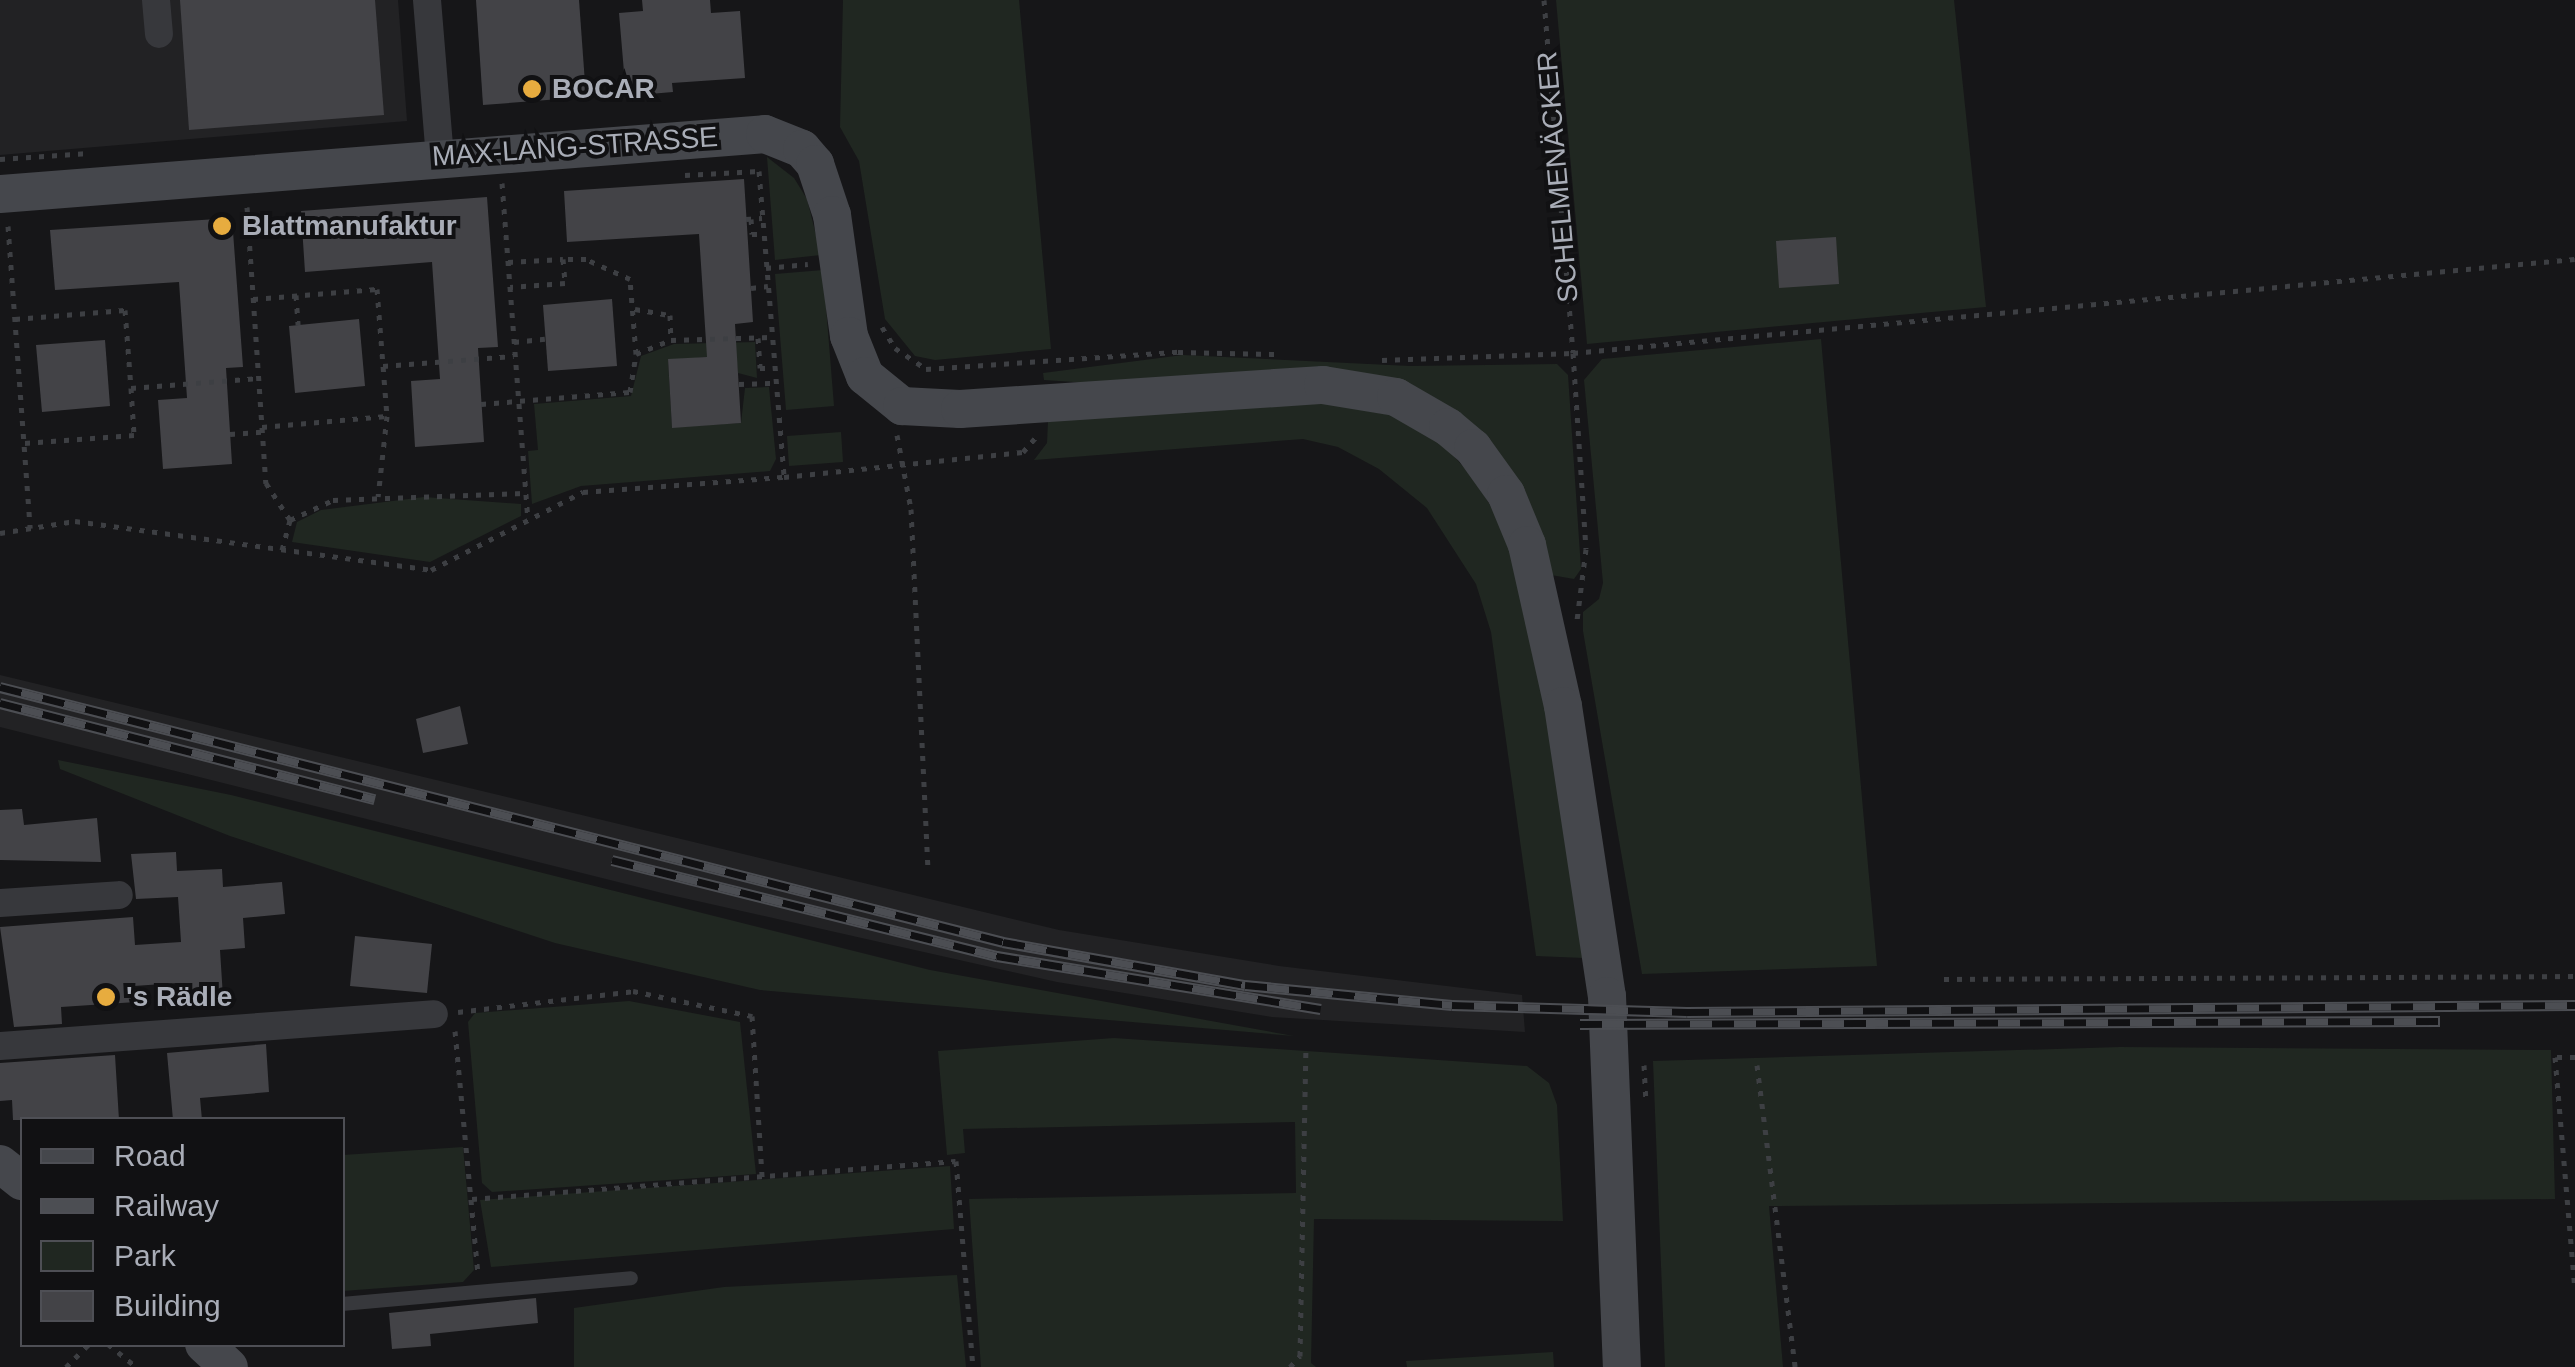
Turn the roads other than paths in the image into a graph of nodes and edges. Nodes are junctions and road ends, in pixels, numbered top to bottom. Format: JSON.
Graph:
{"nodes":[{"id":1,"x":156,"y":0,"type":"edge"},
{"id":2,"x":427,"y":0,"type":"edge"},
{"id":3,"x":159,"y":34,"type":"dead end"},
{"id":4,"x":440,"y":156,"type":"junction"},
{"id":5,"x":4,"y":208,"type":"edge"},
{"id":6,"x":119,"y":895,"type":"dead end"},
{"id":7,"x":0,"y":903,"type":"edge"},
{"id":8,"x":434,"y":1014,"type":"dead end"},
{"id":9,"x":0,"y":1046,"type":"edge"},
{"id":10,"x":0,"y":1164,"type":"edge"},
{"id":11,"x":20,"y":1179,"type":"edge"},
{"id":12,"x":631,"y":1278,"type":"dead end"},
{"id":13,"x":345,"y":1304,"type":"edge"},
{"id":14,"x":207,"y":1347,"type":"edge"},
{"id":15,"x":229,"y":1367,"type":"edge"},
{"id":16,"x":1622,"y":1367,"type":"edge"}],
"edges":[{"from":1,"to":3,"type":"street"},
{"from":2,"to":4,"type":"street"},
{"from":4,"to":5,"type":"main road","name":"MAX-LANG-STRASSE"},
{"from":4,"to":16,"type":"main road","name":"MAX-LANG-STRASSE"},
{"from":6,"to":7,"type":"street"},
{"from":8,"to":9,"type":"street"},
{"from":10,"to":11,"type":"main road"},
{"from":12,"to":13,"type":"lane"},
{"from":14,"to":15,"type":"main road"}]}
